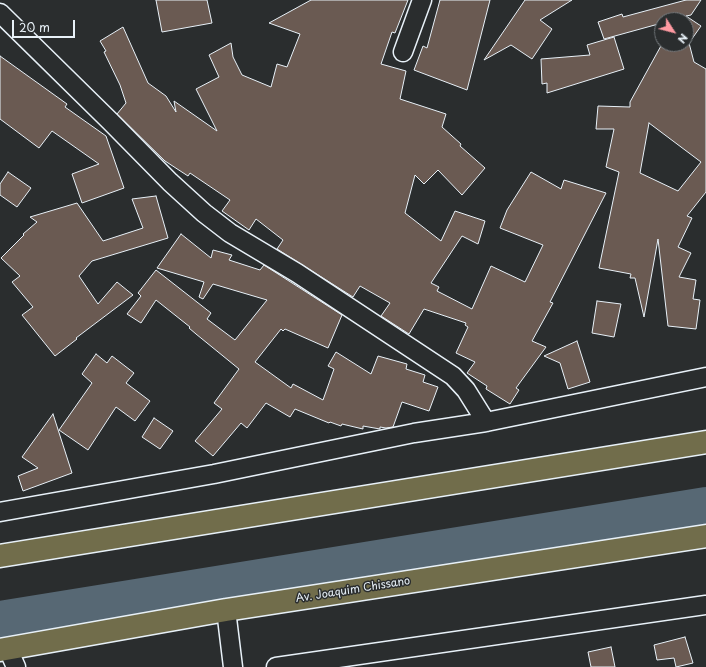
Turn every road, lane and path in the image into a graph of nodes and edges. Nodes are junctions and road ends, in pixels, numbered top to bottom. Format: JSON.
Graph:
{"nodes":[{"id":1,"x":422,"y":0,"type":"edge"},
{"id":2,"x":0,"y":13,"type":"edge"},
{"id":3,"x":403,"y":52,"type":"dead end"},
{"id":4,"x":706,"y":376,"type":"edge"},
{"id":5,"x":486,"y":422,"type":"junction"},
{"id":6,"x":706,"y":442,"type":"edge"},
{"id":7,"x":0,"y":512,"type":"edge"},
{"id":8,"x":706,"y":536,"type":"edge"},
{"id":9,"x":0,"y":556,"type":"edge"},
{"id":10,"x":706,"y":605,"type":"edge"},
{"id":11,"x":226,"y":610,"type":"junction"},
{"id":12,"x":8,"y":656,"type":"edge"},
{"id":13,"x":233,"y":667,"type":"edge"},
{"id":14,"x":276,"y":667,"type":"edge"}],
"edges":[{"from":1,"to":3,"type":"street"},
{"from":2,"to":5,"type":"street"},
{"from":4,"to":5,"type":"street"},
{"from":5,"to":7,"type":"street"},
{"from":6,"to":9,"type":"main road"},
{"from":8,"to":11,"type":"main road","name":"Av. Joaquim Chissano"},
{"from":10,"to":14,"type":"street"},
{"from":11,"to":12,"type":"main road","name":"Av. Joaquim Chissano"},
{"from":11,"to":13,"type":"street"}]}
